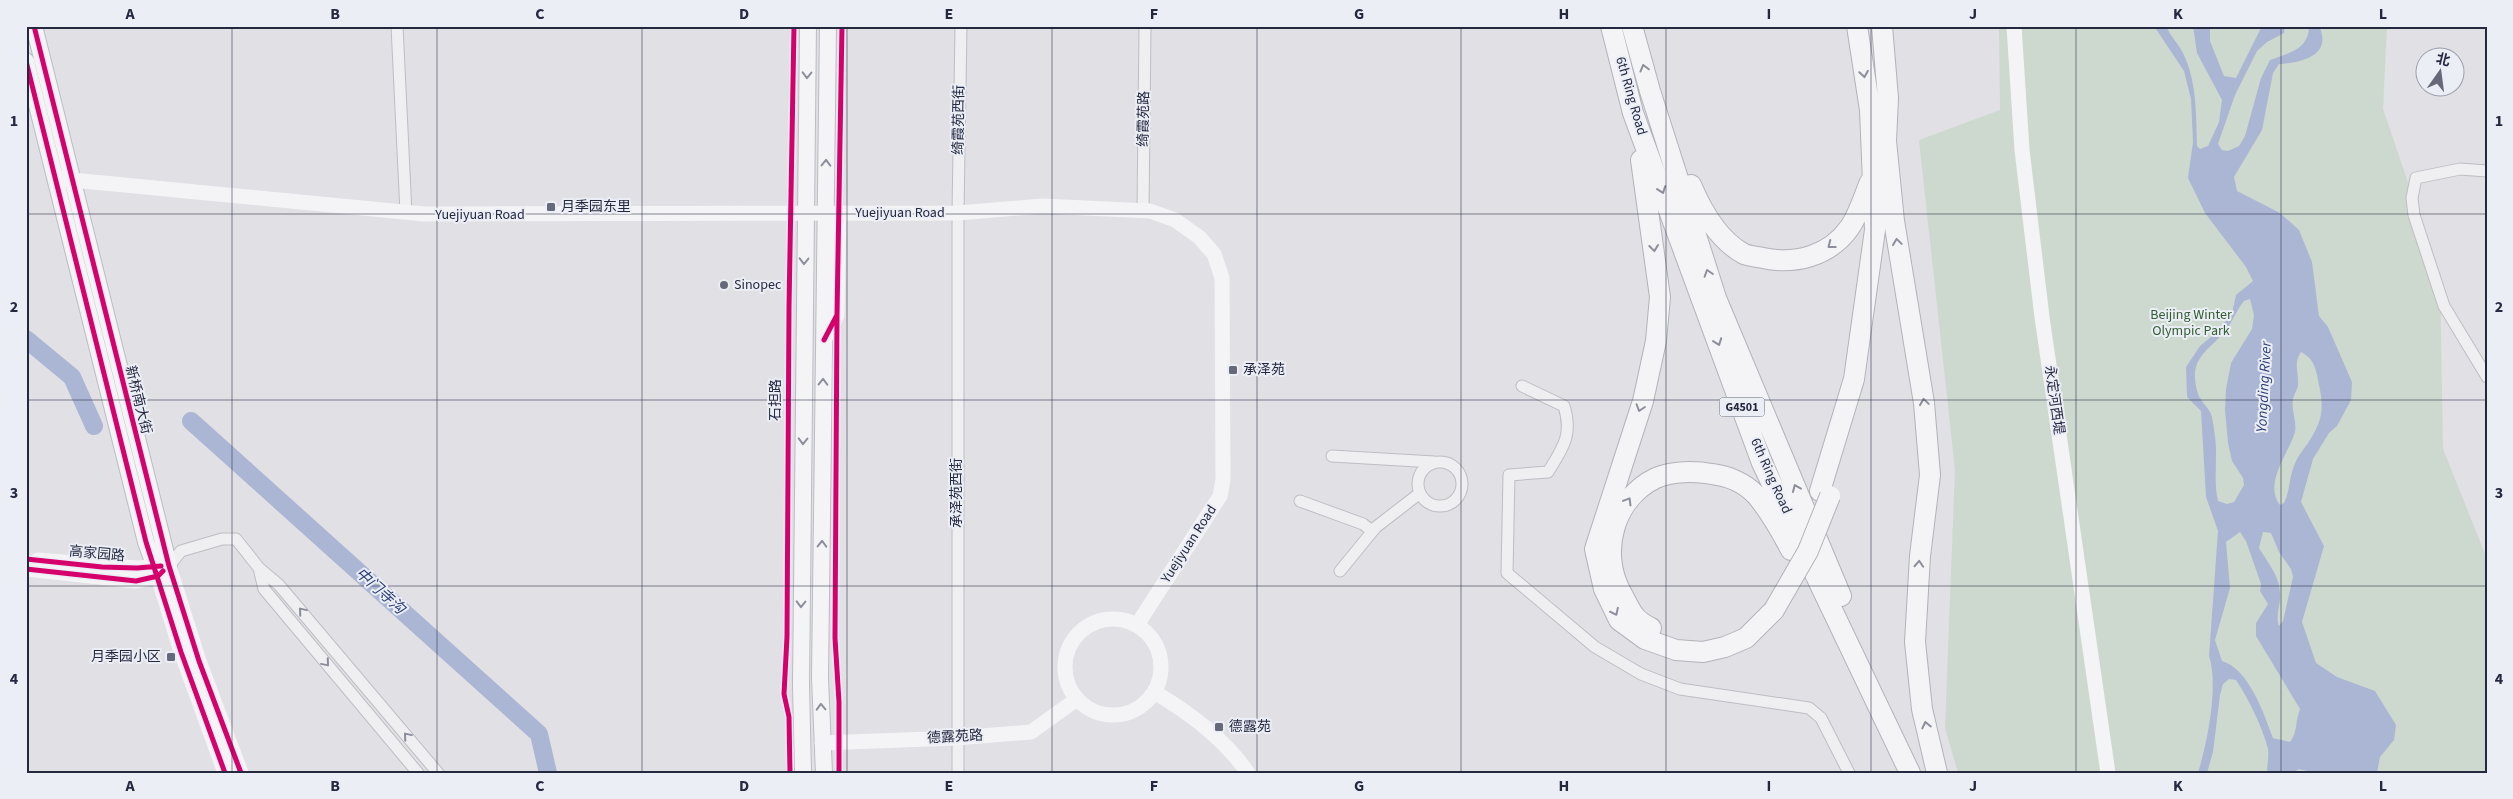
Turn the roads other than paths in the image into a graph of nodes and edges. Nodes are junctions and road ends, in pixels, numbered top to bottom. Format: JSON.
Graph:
{"nodes":[{"id":1,"x":34,"y":26,"type":"edge"},
{"id":2,"x":398,"y":26,"type":"edge"},
{"id":3,"x":808,"y":26,"type":"edge"},
{"id":4,"x":828,"y":26,"type":"edge"},
{"id":5,"x":961,"y":26,"type":"edge"},
{"id":6,"x":1145,"y":26,"type":"edge"},
{"id":7,"x":1611,"y":26,"type":"edge"},
{"id":8,"x":1632,"y":26,"type":"edge"},
{"id":9,"x":1857,"y":26,"type":"edge"},
{"id":10,"x":1882,"y":26,"type":"edge"},
{"id":11,"x":2014,"y":26,"type":"edge"},
{"id":12,"x":26,"y":61,"type":"edge"},
{"id":13,"x":1650,"y":91,"type":"junction"},
{"id":14,"x":1633,"y":113,"type":"junction"},
{"id":15,"x":1886,"y":141,"type":"junction"},
{"id":16,"x":2487,"y":171,"type":"edge"},
{"id":17,"x":1872,"y":175,"type":"junction"},
{"id":18,"x":55,"y":178,"type":"junction"},
{"id":19,"x":72,"y":180,"type":"junction"},
{"id":20,"x":1143,"y":211,"type":"junction"},
{"id":21,"x":406,"y":213,"type":"junction"},
{"id":22,"x":805,"y":213,"type":"junction"},
{"id":23,"x":832,"y":213,"type":"junction"},
{"id":24,"x":958,"y":213,"type":"junction"},
{"id":25,"x":2487,"y":377,"type":"edge"},
{"id":26,"x":1522,"y":386,"type":"dead end"},
{"id":27,"x":1332,"y":456,"type":"dead end"},
{"id":28,"x":1439,"y":462,"type":"junction"},
{"id":29,"x":1420,"y":493,"type":"junction"},
{"id":30,"x":1825,"y":493,"type":"junction"},
{"id":31,"x":1300,"y":501,"type":"dead end"},
{"id":32,"x":1372,"y":532,"type":"junction"},
{"id":33,"x":26,"y":559,"type":"edge"},
{"id":34,"x":259,"y":568,"type":"junction"},
{"id":35,"x":160,"y":569,"type":"junction"},
{"id":36,"x":26,"y":570,"type":"edge"},
{"id":37,"x":1340,"y":571,"type":"dead end"},
{"id":38,"x":1770,"y":607,"type":"junction"},
{"id":39,"x":1137,"y":625,"type":"junction"},
{"id":40,"x":1864,"y":674,"type":"junction"},
{"id":41,"x":1154,"y":692,"type":"junction"},
{"id":42,"x":1078,"y":699,"type":"junction"},
{"id":43,"x":956,"y":738,"type":"junction"},
{"id":44,"x":822,"y":742,"type":"junction"},
{"id":45,"x":226,"y":773,"type":"edge"},
{"id":46,"x":241,"y":773,"type":"edge"},
{"id":47,"x":418,"y":773,"type":"edge"},
{"id":48,"x":438,"y":773,"type":"edge"},
{"id":49,"x":804,"y":773,"type":"edge"},
{"id":50,"x":824,"y":773,"type":"edge"},
{"id":51,"x":958,"y":773,"type":"edge"},
{"id":52,"x":1248,"y":773,"type":"edge"},
{"id":53,"x":1849,"y":773,"type":"edge"},
{"id":54,"x":1910,"y":773,"type":"edge"},
{"id":55,"x":1922,"y":773,"type":"edge"},
{"id":56,"x":1936,"y":773,"type":"edge"},
{"id":57,"x":2108,"y":773,"type":"edge"}],
"edges":[{"from":1,"to":19,"type":"main road","name":"新桥南大街"},
{"from":2,"to":21,"type":"street"},
{"from":3,"to":22,"type":"main road","name":"石担路","one_way":true},
{"from":23,"to":4,"type":"main road","one_way":true},
{"from":5,"to":24,"type":"street","name":"绮霞苑西街"},
{"from":6,"to":20,"type":"street","name":"绮霞苑路"},
{"from":7,"to":14,"type":"highway","name":"6th Ring Road","number":"G4501"},
{"from":13,"to":8,"type":"highway","name":"6th Ring Road","number":"G4501","one_way":true},
{"from":9,"to":17,"type":"highway","one_way":true},
{"from":10,"to":15,"type":"highway"},
{"from":11,"to":57,"type":"street","name":"永定河西堤"},
{"from":12,"to":18,"type":"main road","name":"新桥南大街"},
{"from":17,"to":13,"type":"highway","one_way":true},
{"from":55,"to":13,"type":"highway","name":"6th Ring Road","number":"G4501","one_way":true},
{"from":14,"to":38,"type":"highway","one_way":true},
{"from":14,"to":40,"type":"highway","name":"6th Ring Road","number":"G4501","one_way":true},
{"from":15,"to":30,"type":"highway"},
{"from":56,"to":15,"type":"highway","one_way":true},
{"from":16,"to":25,"type":"street"},
{"from":17,"to":30,"type":"highway"},
{"from":18,"to":19,"type":"street","name":"Yuejiyuan Road"},
{"from":18,"to":35,"type":"main road","name":"新桥南大街"},
{"from":19,"to":21,"type":"street","name":"Yuejiyuan Road"},
{"from":19,"to":35,"type":"main road","name":"新桥南大街"},
{"from":20,"to":24,"type":"street","name":"Yuejiyuan Road"},
{"from":20,"to":39,"type":"street","name":"Yuejiyuan Road"},
{"from":21,"to":22,"type":"street","name":"Yuejiyuan Road"},
{"from":22,"to":23,"type":"street","name":"Yuejiyuan Road"},
{"from":22,"to":49,"type":"main road","name":"石担路","one_way":true},
{"from":23,"to":24,"type":"street","name":"Yuejiyuan Road"},
{"from":44,"to":23,"type":"main road","one_way":true},
{"from":24,"to":43,"type":"street","name":"承泽苑西街"},
{"from":26,"to":53,"type":"street"},
{"from":27,"to":28,"type":"street"},
{"from":28,"to":29,"type":"street"},
{"from":28,"to":29,"type":"street"},
{"from":29,"to":32,"type":"street"},
{"from":30,"to":38,"type":"highway"},
{"from":31,"to":32,"type":"street"},
{"from":32,"to":37,"type":"street"},
{"from":33,"to":35,"type":"street","name":"高家园路"},
{"from":34,"to":35,"type":"street"},
{"from":34,"to":47,"type":"street","one_way":true},
{"from":48,"to":34,"type":"street","one_way":true},
{"from":35,"to":36,"type":"street","name":"高家园路"},
{"from":35,"to":45,"type":"street","name":"新桥南大街"},
{"from":35,"to":46,"type":"street","name":"新桥南大街"},
{"from":38,"to":40,"type":"highway","one_way":true},
{"from":39,"to":41,"type":"street"},
{"from":39,"to":42,"type":"street"},
{"from":40,"to":54,"type":"highway","name":"6th Ring Road","number":"G4501"},
{"from":41,"to":42,"type":"street"},
{"from":41,"to":52,"type":"street"},
{"from":42,"to":43,"type":"street","name":"德露苑路"},
{"from":43,"to":44,"type":"street","name":"德露苑路"},
{"from":43,"to":51,"type":"street","name":"承泽苑西街"},
{"from":44,"to":50,"type":"main road"}]}
